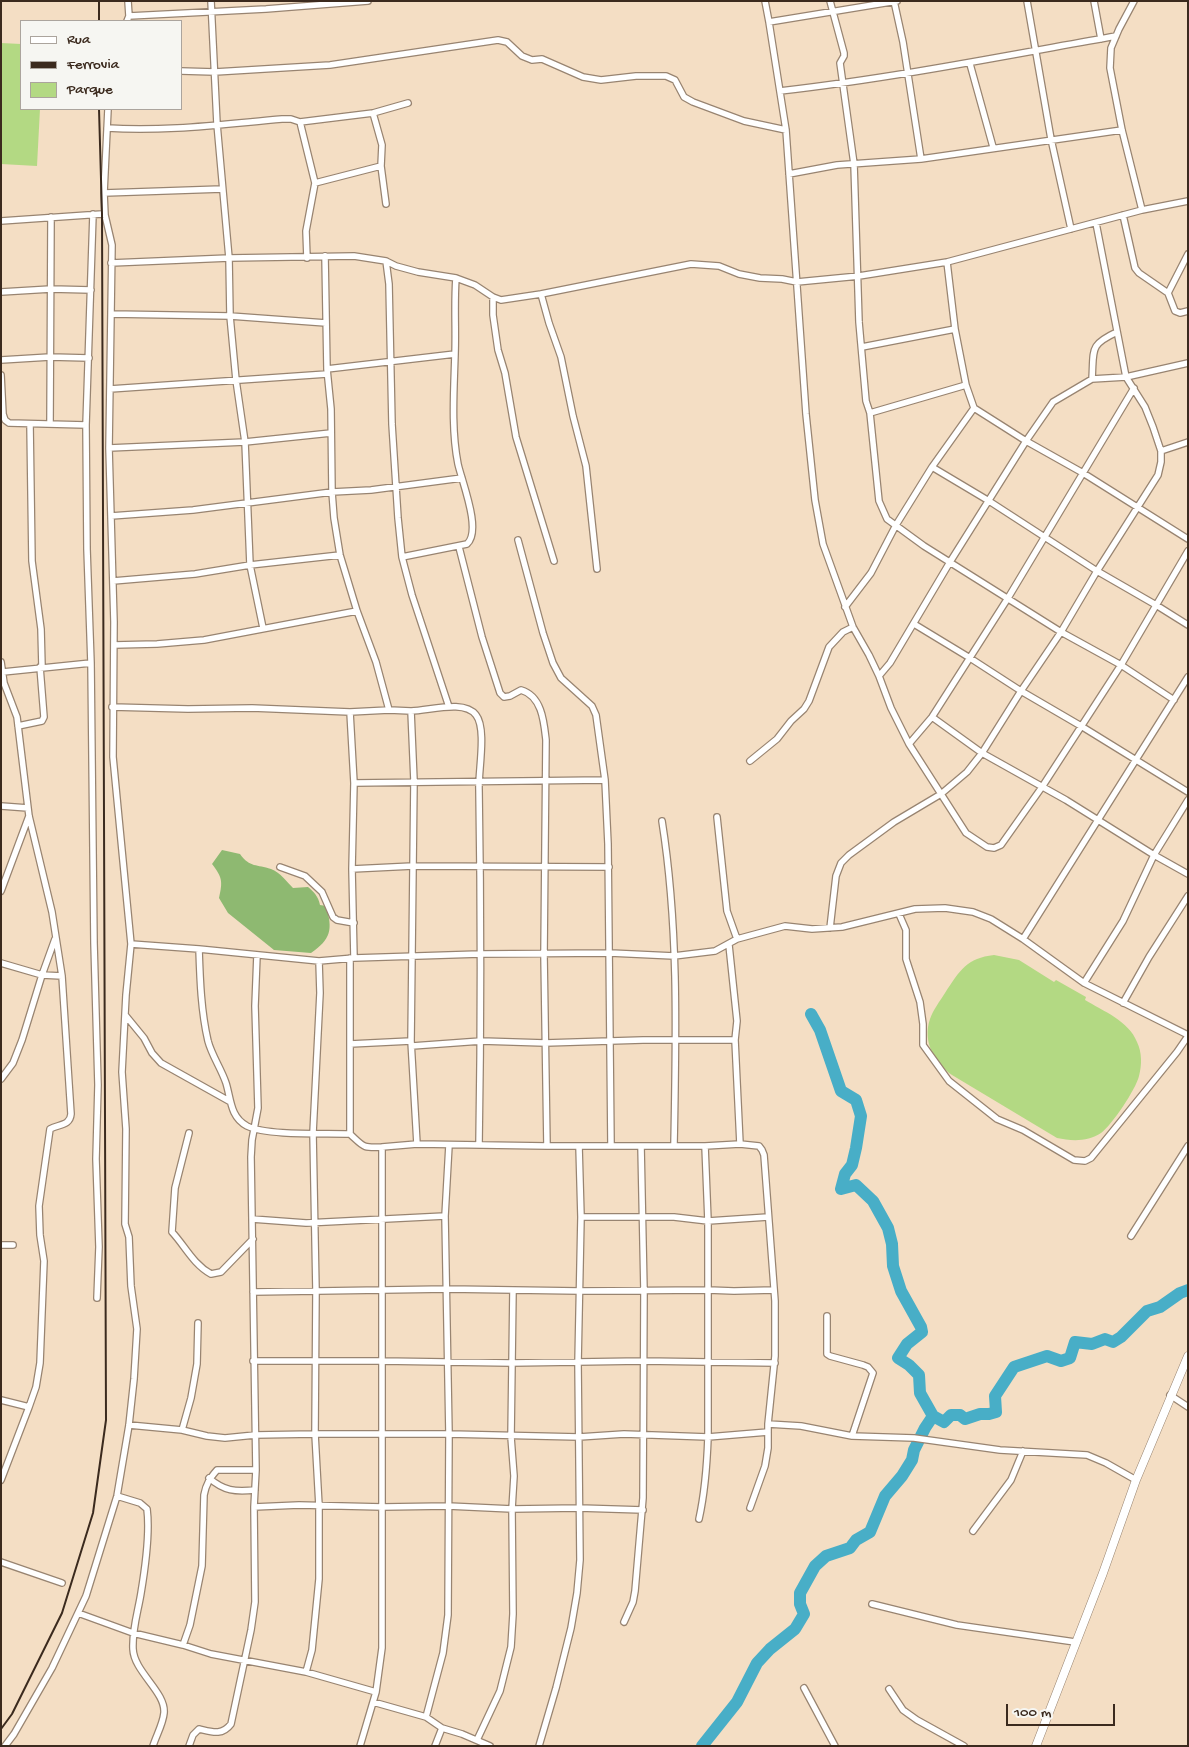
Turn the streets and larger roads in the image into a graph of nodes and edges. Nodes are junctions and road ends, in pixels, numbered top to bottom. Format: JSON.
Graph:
{"nodes":[{"id":1,"x":128,"y":1,"type":"edge"},
{"id":2,"x":211,"y":1,"type":"edge"},
{"id":3,"x":368,"y":1,"type":"edge"},
{"id":4,"x":765,"y":1,"type":"edge"},
{"id":5,"x":830,"y":1,"type":"edge"},
{"id":6,"x":895,"y":1,"type":"edge"},
{"id":7,"x":1027,"y":1,"type":"edge"},
{"id":8,"x":1094,"y":1,"type":"edge"},
{"id":9,"x":1134,"y":1,"type":"edge"},
{"id":10,"x":210,"y":11,"type":"junction"},
{"id":11,"x":833,"y":12,"type":"junction"},
{"id":12,"x":128,"y":18,"type":"edge"},
{"id":13,"x":770,"y":22,"type":"junction"},
{"id":14,"x":1116,"y":36,"type":"junction"},
{"id":15,"x":1101,"y":39,"type":"junction"},
{"id":16,"x":1035,"y":51,"type":"junction"},
{"id":17,"x":970,"y":64,"type":"junction"},
{"id":18,"x":182,"y":71,"type":"edge"},
{"id":19,"x":215,"y":72,"type":"junction"},
{"id":20,"x":908,"y":73,"type":"junction"},
{"id":21,"x":842,"y":84,"type":"junction"},
{"id":22,"x":780,"y":90,"type":"junction"},
{"id":23,"x":408,"y":103,"type":"dead end"},
{"id":24,"x":108,"y":110,"type":"edge"},
{"id":25,"x":373,"y":113,"type":"junction"},
{"id":26,"x":300,"y":122,"type":"junction"},
{"id":27,"x":217,"y":124,"type":"junction"},
{"id":28,"x":106,"y":128,"type":"junction"},
{"id":29,"x":786,"y":130,"type":"junction"},
{"id":30,"x":1122,"y":130,"type":"junction"},
{"id":31,"x":1051,"y":139,"type":"junction"},
{"id":32,"x":993,"y":147,"type":"junction"},
{"id":33,"x":921,"y":159,"type":"junction"},
{"id":34,"x":854,"y":164,"type":"junction"},
{"id":35,"x":381,"y":166,"type":"junction"},
{"id":36,"x":789,"y":174,"type":"junction"},
{"id":37,"x":315,"y":183,"type":"junction"},
{"id":38,"x":222,"y":189,"type":"junction"},
{"id":39,"x":104,"y":193,"type":"junction"},
{"id":40,"x":1188,"y":201,"type":"edge"},
{"id":41,"x":386,"y":204,"type":"dead end"},
{"id":42,"x":1142,"y":210,"type":"junction"},
{"id":43,"x":93,"y":214,"type":"junction"},
{"id":44,"x":105,"y":215,"type":"junction"},
{"id":45,"x":1123,"y":215,"type":"junction"},
{"id":46,"x":51,"y":217,"type":"junction"},
{"id":47,"x":1,"y":220,"type":"edge"},
{"id":48,"x":1096,"y":222,"type":"junction"},
{"id":49,"x":1071,"y":229,"type":"junction"},
{"id":50,"x":1188,"y":254,"type":"edge"},
{"id":51,"x":325,"y":256,"type":"junction"},
{"id":52,"x":229,"y":258,"type":"junction"},
{"id":53,"x":307,"y":258,"type":"junction"},
{"id":54,"x":386,"y":261,"type":"junction"},
{"id":55,"x":947,"y":262,"type":"junction"},
{"id":56,"x":111,"y":264,"type":"junction"},
{"id":57,"x":859,"y":276,"type":"junction"},
{"id":58,"x":456,"y":278,"type":"junction"},
{"id":59,"x":796,"y":282,"type":"junction"},
{"id":60,"x":51,"y":289,"type":"junction"},
{"id":61,"x":91,"y":290,"type":"junction"},
{"id":62,"x":1,"y":292,"type":"edge"},
{"id":63,"x":1168,"y":293,"type":"junction"},
{"id":64,"x":541,"y":294,"type":"junction"},
{"id":65,"x":493,"y":297,"type":"junction"},
{"id":66,"x":1188,"y":311,"type":"edge"},
{"id":67,"x":110,"y":314,"type":"junction"},
{"id":68,"x":230,"y":316,"type":"junction"},
{"id":69,"x":326,"y":323,"type":"junction"},
{"id":70,"x":956,"y":330,"type":"junction"},
{"id":71,"x":1117,"y":332,"type":"junction"},
{"id":72,"x":862,"y":347,"type":"junction"},
{"id":73,"x":455,"y":354,"type":"junction"},
{"id":74,"x":50,"y":357,"type":"junction"},
{"id":75,"x":89,"y":358,"type":"junction"},
{"id":76,"x":1,"y":360,"type":"edge"},
{"id":77,"x":390,"y":361,"type":"junction"},
{"id":78,"x":1188,"y":363,"type":"edge"},
{"id":79,"x":327,"y":372,"type":"junction"},
{"id":80,"x":1,"y":374,"type":"edge"},
{"id":81,"x":1126,"y":378,"type":"junction"},
{"id":82,"x":1092,"y":379,"type":"junction"},
{"id":83,"x":236,"y":380,"type":"junction"},
{"id":84,"x":966,"y":385,"type":"junction"},
{"id":85,"x":1134,"y":388,"type":"junction"},
{"id":86,"x":110,"y":389,"type":"junction"},
{"id":87,"x":974,"y":408,"type":"junction"},
{"id":88,"x":870,"y":413,"type":"junction"},
{"id":89,"x":30,"y":424,"type":"junction"},
{"id":90,"x":50,"y":424,"type":"junction"},
{"id":91,"x":86,"y":425,"type":"junction"},
{"id":92,"x":331,"y":433,"type":"junction"},
{"id":93,"x":1026,"y":441,"type":"junction"},
{"id":94,"x":245,"y":442,"type":"junction"},
{"id":95,"x":1188,"y":442,"type":"edge"},
{"id":96,"x":109,"y":448,"type":"junction"},
{"id":97,"x":1161,"y":452,"type":"junction"},
{"id":98,"x":932,"y":467,"type":"junction"},
{"id":99,"x":1083,"y":473,"type":"junction"},
{"id":100,"x":462,"y":478,"type":"junction"},
{"id":101,"x":396,"y":486,"type":"junction"},
{"id":102,"x":332,"y":492,"type":"junction"},
{"id":103,"x":989,"y":501,"type":"junction"},
{"id":104,"x":247,"y":503,"type":"junction"},
{"id":105,"x":1138,"y":508,"type":"junction"},
{"id":106,"x":111,"y":516,"type":"junction"},
{"id":107,"x":896,"y":525,"type":"junction"},
{"id":108,"x":1045,"y":538,"type":"junction"},
{"id":109,"x":1188,"y":538,"type":"edge"},
{"id":110,"x":518,"y":540,"type":"dead end"},
{"id":111,"x":459,"y":547,"type":"junction"},
{"id":112,"x":1188,"y":551,"type":"edge"},
{"id":113,"x":340,"y":556,"type":"junction"},
{"id":114,"x":402,"y":557,"type":"junction"},
{"id":115,"x":554,"y":561,"type":"dead end"},
{"id":116,"x":950,"y":562,"type":"junction"},
{"id":117,"x":250,"y":565,"type":"junction"},
{"id":118,"x":598,"y":569,"type":"dead end"},
{"id":119,"x":1097,"y":571,"type":"junction"},
{"id":120,"x":112,"y":581,"type":"junction"},
{"id":121,"x":1008,"y":598,"type":"junction"},
{"id":122,"x":1156,"y":605,"type":"junction"},
{"id":123,"x":845,"y":607,"type":"junction"},
{"id":124,"x":357,"y":611,"type":"junction"},
{"id":125,"x":914,"y":624,"type":"junction"},
{"id":126,"x":1188,"y":625,"type":"edge"},
{"id":127,"x":853,"y":627,"type":"junction"},
{"id":128,"x":263,"y":628,"type":"junction"},
{"id":129,"x":1061,"y":632,"type":"junction"},
{"id":130,"x":114,"y":645,"type":"junction"},
{"id":131,"x":970,"y":658,"type":"junction"},
{"id":132,"x":1,"y":662,"type":"edge"},
{"id":133,"x":91,"y":663,"type":"junction"},
{"id":134,"x":1121,"y":665,"type":"junction"},
{"id":135,"x":41,"y":667,"type":"junction"},
{"id":136,"x":3,"y":672,"type":"junction"},
{"id":137,"x":879,"y":676,"type":"junction"},
{"id":138,"x":1188,"y":677,"type":"edge"},
{"id":139,"x":4,"y":683,"type":"junction"},
{"id":140,"x":1,"y":691,"type":"edge"},
{"id":141,"x":1021,"y":691,"type":"junction"},
{"id":142,"x":1174,"y":700,"type":"junction"},
{"id":143,"x":112,"y":707,"type":"junction"},
{"id":144,"x":449,"y":707,"type":"junction"},
{"id":145,"x":389,"y":710,"type":"junction"},
{"id":146,"x":411,"y":711,"type":"junction"},
{"id":147,"x":350,"y":712,"type":"junction"},
{"id":148,"x":932,"y":717,"type":"junction"},
{"id":149,"x":18,"y":726,"type":"junction"},
{"id":150,"x":1081,"y":726,"type":"junction"},
{"id":151,"x":909,"y":744,"type":"junction"},
{"id":152,"x":982,"y":753,"type":"junction"},
{"id":153,"x":1135,"y":761,"type":"junction"},
{"id":154,"x":750,"y":762,"type":"dead end"},
{"id":155,"x":545,"y":780,"type":"junction"},
{"id":156,"x":605,"y":780,"type":"junction"},
{"id":157,"x":478,"y":781,"type":"junction"},
{"id":158,"x":414,"y":782,"type":"junction"},
{"id":159,"x":354,"y":783,"type":"junction"},
{"id":160,"x":1042,"y":787,"type":"junction"},
{"id":161,"x":1188,"y":792,"type":"edge"},
{"id":162,"x":942,"y":794,"type":"junction"},
{"id":163,"x":1188,"y":800,"type":"edge"},
{"id":164,"x":1,"y":806,"type":"edge"},
{"id":165,"x":28,"y":808,"type":"junction"},
{"id":166,"x":29,"y":816,"type":"junction"},
{"id":167,"x":717,"y":817,"type":"dead end"},
{"id":168,"x":1098,"y":820,"type":"junction"},
{"id":169,"x":662,"y":821,"type":"dead end"},
{"id":170,"x":1154,"y":855,"type":"junction"},
{"id":171,"x":480,"y":865,"type":"junction"},
{"id":172,"x":413,"y":866,"type":"junction"},
{"id":173,"x":280,"y":867,"type":"dead end"},
{"id":174,"x":609,"y":867,"type":"junction"},
{"id":175,"x":544,"y":868,"type":"junction"},
{"id":176,"x":352,"y":870,"type":"junction"},
{"id":177,"x":1188,"y":874,"type":"edge"},
{"id":178,"x":1,"y":891,"type":"edge"},
{"id":179,"x":1188,"y":896,"type":"edge"},
{"id":180,"x":899,"y":914,"type":"junction"},
{"id":181,"x":354,"y":923,"type":"junction"},
{"id":182,"x":830,"y":928,"type":"junction"},
{"id":183,"x":56,"y":937,"type":"junction"},
{"id":184,"x":1023,"y":939,"type":"junction"},
{"id":185,"x":738,"y":940,"type":"junction"},
{"id":186,"x":131,"y":944,"type":"junction"},
{"id":187,"x":729,"y":944,"type":"junction"},
{"id":188,"x":199,"y":949,"type":"junction"},
{"id":189,"x":610,"y":953,"type":"junction"},
{"id":190,"x":480,"y":954,"type":"junction"},
{"id":191,"x":544,"y":954,"type":"junction"},
{"id":192,"x":257,"y":955,"type":"junction"},
{"id":193,"x":413,"y":956,"type":"junction"},
{"id":194,"x":674,"y":956,"type":"junction"},
{"id":195,"x":352,"y":958,"type":"junction"},
{"id":196,"x":319,"y":961,"type":"junction"},
{"id":197,"x":1,"y":963,"type":"edge"},
{"id":198,"x":42,"y":975,"type":"junction"},
{"id":199,"x":62,"y":976,"type":"junction"},
{"id":200,"x":1084,"y":983,"type":"junction"},
{"id":201,"x":1123,"y":1003,"type":"junction"},
{"id":202,"x":126,"y":1016,"type":"junction"},
{"id":203,"x":1188,"y":1035,"type":"edge"},
{"id":204,"x":676,"y":1040,"type":"junction"},
{"id":205,"x":735,"y":1040,"type":"junction"},
{"id":206,"x":481,"y":1041,"type":"junction"},
{"id":207,"x":610,"y":1041,"type":"junction"},
{"id":208,"x":545,"y":1043,"type":"junction"},
{"id":209,"x":350,"y":1044,"type":"junction"},
{"id":210,"x":412,"y":1044,"type":"junction"},
{"id":211,"x":4,"y":1071,"type":"edge"},
{"id":212,"x":1,"y":1078,"type":"edge"},
{"id":213,"x":229,"y":1101,"type":"junction"},
{"id":214,"x":254,"y":1129,"type":"junction"},
{"id":215,"x":188,"y":1133,"type":"dead end"},
{"id":216,"x":313,"y":1133,"type":"junction"},
{"id":217,"x":350,"y":1134,"type":"junction"},
{"id":218,"x":417,"y":1144,"type":"junction"},
{"id":219,"x":740,"y":1144,"type":"junction"},
{"id":220,"x":449,"y":1145,"type":"junction"},
{"id":221,"x":479,"y":1145,"type":"junction"},
{"id":222,"x":611,"y":1145,"type":"junction"},
{"id":223,"x":674,"y":1145,"type":"junction"},
{"id":224,"x":547,"y":1146,"type":"junction"},
{"id":225,"x":579,"y":1146,"type":"junction"},
{"id":226,"x":641,"y":1146,"type":"junction"},
{"id":227,"x":705,"y":1146,"type":"junction"},
{"id":228,"x":1188,"y":1146,"type":"edge"},
{"id":229,"x":382,"y":1147,"type":"junction"},
{"id":230,"x":446,"y":1216,"type":"junction"},
{"id":231,"x":642,"y":1216,"type":"junction"},
{"id":232,"x":768,"y":1216,"type":"junction"},
{"id":233,"x":581,"y":1218,"type":"junction"},
{"id":234,"x":252,"y":1219,"type":"junction"},
{"id":235,"x":381,"y":1219,"type":"junction"},
{"id":236,"x":708,"y":1221,"type":"junction"},
{"id":237,"x":316,"y":1222,"type":"junction"},
{"id":238,"x":1131,"y":1236,"type":"dead end"},
{"id":239,"x":253,"y":1239,"type":"junction"},
{"id":240,"x":1,"y":1245,"type":"edge"},
{"id":241,"x":13,"y":1245,"type":"dead end"},
{"id":242,"x":448,"y":1289,"type":"junction"},
{"id":243,"x":382,"y":1290,"type":"junction"},
{"id":244,"x":512,"y":1290,"type":"junction"},
{"id":245,"x":708,"y":1290,"type":"junction"},
{"id":246,"x":774,"y":1290,"type":"junction"},
{"id":247,"x":316,"y":1291,"type":"junction"},
{"id":248,"x":579,"y":1291,"type":"junction"},
{"id":249,"x":644,"y":1291,"type":"junction"},
{"id":250,"x":253,"y":1292,"type":"junction"},
{"id":251,"x":97,"y":1298,"type":"dead end"},
{"id":252,"x":827,"y":1316,"type":"dead end"},
{"id":253,"x":198,"y":1323,"type":"dead end"},
{"id":254,"x":1188,"y":1356,"type":"edge"},
{"id":255,"x":253,"y":1361,"type":"junction"},
{"id":256,"x":316,"y":1361,"type":"junction"},
{"id":257,"x":381,"y":1361,"type":"junction"},
{"id":258,"x":643,"y":1361,"type":"junction"},
{"id":259,"x":448,"y":1362,"type":"junction"},
{"id":260,"x":578,"y":1362,"type":"junction"},
{"id":261,"x":708,"y":1362,"type":"junction"},
{"id":262,"x":511,"y":1363,"type":"junction"},
{"id":263,"x":775,"y":1363,"type":"junction"},
{"id":264,"x":1170,"y":1396,"type":"junction"},
{"id":265,"x":1,"y":1400,"type":"edge"},
{"id":266,"x":29,"y":1407,"type":"junction"},
{"id":267,"x":1188,"y":1407,"type":"edge"},
{"id":268,"x":768,"y":1424,"type":"junction"},
{"id":269,"x":129,"y":1425,"type":"junction"},
{"id":270,"x":182,"y":1430,"type":"junction"},
{"id":271,"x":768,"y":1432,"type":"junction"},
{"id":272,"x":316,"y":1434,"type":"junction"},
{"id":273,"x":449,"y":1434,"type":"junction"},
{"id":274,"x":256,"y":1435,"type":"junction"},
{"id":275,"x":382,"y":1435,"type":"junction"},
{"id":276,"x":644,"y":1435,"type":"junction"},
{"id":277,"x":852,"y":1436,"type":"junction"},
{"id":278,"x":512,"y":1437,"type":"junction"},
{"id":279,"x":708,"y":1437,"type":"junction"},
{"id":280,"x":579,"y":1438,"type":"junction"},
{"id":281,"x":1023,"y":1451,"type":"junction"},
{"id":282,"x":256,"y":1470,"type":"junction"},
{"id":283,"x":209,"y":1478,"type":"junction"},
{"id":284,"x":1,"y":1480,"type":"edge"},
{"id":285,"x":1136,"y":1480,"type":"junction"},
{"id":286,"x":255,"y":1490,"type":"junction"},
{"id":287,"x":117,"y":1496,"type":"junction"},
{"id":288,"x":319,"y":1506,"type":"junction"},
{"id":289,"x":448,"y":1506,"type":"junction"},
{"id":290,"x":254,"y":1507,"type":"junction"},
{"id":291,"x":382,"y":1507,"type":"junction"},
{"id":292,"x":579,"y":1508,"type":"junction"},
{"id":293,"x":750,"y":1508,"type":"dead end"},
{"id":294,"x":512,"y":1510,"type":"junction"},
{"id":295,"x":643,"y":1510,"type":"junction"},
{"id":296,"x":698,"y":1519,"type":"dead end"},
{"id":297,"x":973,"y":1531,"type":"dead end"},
{"id":298,"x":1,"y":1562,"type":"edge"},
{"id":299,"x":62,"y":1583,"type":"dead end"},
{"id":300,"x":872,"y":1604,"type":"dead end"},
{"id":301,"x":78,"y":1613,"type":"junction"},
{"id":302,"x":624,"y":1622,"type":"dead end"},
{"id":303,"x":133,"y":1633,"type":"junction"},
{"id":304,"x":1075,"y":1642,"type":"junction"},
{"id":305,"x":183,"y":1645,"type":"junction"},
{"id":306,"x":244,"y":1660,"type":"junction"},
{"id":307,"x":306,"y":1672,"type":"junction"},
{"id":308,"x":804,"y":1688,"type":"dead end"},
{"id":309,"x":889,"y":1690,"type":"dead end"},
{"id":310,"x":376,"y":1692,"type":"junction"},
{"id":311,"x":373,"y":1702,"type":"junction"},
{"id":312,"x":426,"y":1718,"type":"junction"},
{"id":313,"x":442,"y":1728,"type":"junction"},
{"id":314,"x":477,"y":1740,"type":"junction"},
{"id":315,"x":5,"y":1746,"type":"edge"},
{"id":316,"x":153,"y":1746,"type":"edge"},
{"id":317,"x":189,"y":1746,"type":"edge"},
{"id":318,"x":360,"y":1746,"type":"edge"},
{"id":319,"x":435,"y":1746,"type":"edge"},
{"id":320,"x":490,"y":1746,"type":"edge"},
{"id":321,"x":539,"y":1746,"type":"edge"},
{"id":322,"x":835,"y":1746,"type":"edge"},
{"id":323,"x":964,"y":1746,"type":"edge"},
{"id":324,"x":1036,"y":1746,"type":"edge"}],
"edges":[{"from":1,"to":12,"type":"street"},
{"from":2,"to":10,"type":"street"},
{"from":3,"to":10,"type":"street"},
{"from":4,"to":13,"type":"street"},
{"from":5,"to":11,"type":"street"},
{"from":6,"to":11,"type":"street"},
{"from":6,"to":20,"type":"street"},
{"from":7,"to":16,"type":"street"},
{"from":8,"to":15,"type":"street"},
{"from":9,"to":14,"type":"street"},
{"from":10,"to":12,"type":"street"},
{"from":10,"to":19,"type":"street"},
{"from":11,"to":13,"type":"street"},
{"from":11,"to":21,"type":"street"},
{"from":13,"to":22,"type":"street"},
{"from":14,"to":15,"type":"street"},
{"from":14,"to":30,"type":"street"},
{"from":15,"to":16,"type":"street"},
{"from":16,"to":17,"type":"street"},
{"from":16,"to":31,"type":"street"},
{"from":17,"to":20,"type":"street"},
{"from":17,"to":32,"type":"street"},
{"from":18,"to":19,"type":"street"},
{"from":19,"to":27,"type":"street"},
{"from":19,"to":29,"type":"street"},
{"from":20,"to":21,"type":"street"},
{"from":20,"to":33,"type":"street"},
{"from":21,"to":22,"type":"street"},
{"from":21,"to":34,"type":"street"},
{"from":22,"to":29,"type":"street"},
{"from":23,"to":25,"type":"street"},
{"from":24,"to":28,"type":"street"},
{"from":25,"to":26,"type":"street"},
{"from":25,"to":35,"type":"street"},
{"from":26,"to":27,"type":"street"},
{"from":26,"to":37,"type":"street"},
{"from":27,"to":28,"type":"street"},
{"from":27,"to":38,"type":"street"},
{"from":28,"to":39,"type":"street"},
{"from":29,"to":36,"type":"street"},
{"from":30,"to":31,"type":"street"},
{"from":30,"to":42,"type":"street"},
{"from":31,"to":32,"type":"street"},
{"from":31,"to":49,"type":"street"},
{"from":32,"to":33,"type":"street"},
{"from":33,"to":34,"type":"street"},
{"from":34,"to":36,"type":"street"},
{"from":34,"to":57,"type":"street"},
{"from":35,"to":37,"type":"street"},
{"from":35,"to":41,"type":"street"},
{"from":36,"to":59,"type":"street"},
{"from":37,"to":53,"type":"street"},
{"from":38,"to":39,"type":"street"},
{"from":38,"to":52,"type":"street"},
{"from":39,"to":44,"type":"street"},
{"from":40,"to":42,"type":"street"},
{"from":42,"to":45,"type":"street"},
{"from":43,"to":44,"type":"street"},
{"from":43,"to":46,"type":"street"},
{"from":43,"to":61,"type":"street"},
{"from":44,"to":56,"type":"street"},
{"from":45,"to":48,"type":"street"},
{"from":45,"to":63,"type":"street"},
{"from":46,"to":47,"type":"street"},
{"from":46,"to":60,"type":"street"},
{"from":48,"to":49,"type":"street"},
{"from":48,"to":71,"type":"street"},
{"from":49,"to":55,"type":"street"},
{"from":50,"to":63,"type":"street"},
{"from":51,"to":53,"type":"street"},
{"from":51,"to":54,"type":"street"},
{"from":51,"to":69,"type":"street"},
{"from":52,"to":53,"type":"street"},
{"from":52,"to":56,"type":"street"},
{"from":52,"to":68,"type":"street"},
{"from":54,"to":58,"type":"street"},
{"from":54,"to":77,"type":"street"},
{"from":55,"to":57,"type":"street"},
{"from":55,"to":70,"type":"street"},
{"from":56,"to":67,"type":"street"},
{"from":57,"to":59,"type":"street"},
{"from":57,"to":72,"type":"street"},
{"from":58,"to":65,"type":"street"},
{"from":58,"to":73,"type":"street"},
{"from":59,"to":64,"type":"street"},
{"from":59,"to":123,"type":"street"},
{"from":60,"to":61,"type":"street"},
{"from":60,"to":62,"type":"street"},
{"from":60,"to":74,"type":"street"},
{"from":61,"to":75,"type":"street"},
{"from":63,"to":66,"type":"street"},
{"from":64,"to":65,"type":"street"},
{"from":64,"to":118,"type":"street"},
{"from":65,"to":115,"type":"street"},
{"from":67,"to":68,"type":"street"},
{"from":67,"to":86,"type":"street"},
{"from":68,"to":69,"type":"street"},
{"from":68,"to":83,"type":"street"},
{"from":69,"to":79,"type":"street"},
{"from":70,"to":72,"type":"street"},
{"from":70,"to":84,"type":"street"},
{"from":71,"to":81,"type":"street"},
{"from":71,"to":82,"type":"street"},
{"from":72,"to":88,"type":"street"},
{"from":73,"to":77,"type":"street"},
{"from":73,"to":100,"type":"street"},
{"from":74,"to":75,"type":"street"},
{"from":74,"to":76,"type":"street"},
{"from":74,"to":90,"type":"street"},
{"from":75,"to":91,"type":"street"},
{"from":77,"to":79,"type":"street"},
{"from":77,"to":101,"type":"street"},
{"from":78,"to":81,"type":"street"},
{"from":79,"to":83,"type":"street"},
{"from":79,"to":92,"type":"street"},
{"from":80,"to":89,"type":"street"},
{"from":81,"to":82,"type":"street"},
{"from":81,"to":85,"type":"street"},
{"from":82,"to":93,"type":"street"},
{"from":83,"to":86,"type":"street"},
{"from":83,"to":94,"type":"street"},
{"from":84,"to":87,"type":"street"},
{"from":84,"to":88,"type":"street"},
{"from":85,"to":97,"type":"street"},
{"from":85,"to":99,"type":"street"},
{"from":86,"to":96,"type":"street"},
{"from":87,"to":93,"type":"street"},
{"from":87,"to":98,"type":"street"},
{"from":88,"to":107,"type":"street"},
{"from":89,"to":90,"type":"street"},
{"from":89,"to":135,"type":"street"},
{"from":90,"to":91,"type":"street"},
{"from":91,"to":133,"type":"street"},
{"from":92,"to":94,"type":"street"},
{"from":92,"to":102,"type":"street"},
{"from":93,"to":99,"type":"street"},
{"from":93,"to":103,"type":"street"},
{"from":94,"to":96,"type":"street"},
{"from":94,"to":104,"type":"street"},
{"from":95,"to":97,"type":"street"},
{"from":96,"to":106,"type":"street"},
{"from":97,"to":105,"type":"street"},
{"from":98,"to":103,"type":"street"},
{"from":98,"to":107,"type":"street"},
{"from":99,"to":105,"type":"street"},
{"from":99,"to":108,"type":"street"},
{"from":100,"to":101,"type":"street"},
{"from":100,"to":111,"type":"street"},
{"from":101,"to":102,"type":"street"},
{"from":101,"to":114,"type":"street"},
{"from":102,"to":104,"type":"street"},
{"from":102,"to":113,"type":"street"},
{"from":103,"to":108,"type":"street"},
{"from":103,"to":116,"type":"street"},
{"from":104,"to":106,"type":"street"},
{"from":104,"to":117,"type":"street"},
{"from":105,"to":109,"type":"street"},
{"from":105,"to":119,"type":"street"},
{"from":106,"to":120,"type":"street"},
{"from":107,"to":116,"type":"street"},
{"from":107,"to":123,"type":"street"},
{"from":108,"to":119,"type":"street"},
{"from":108,"to":121,"type":"street"},
{"from":110,"to":156,"type":"street"},
{"from":111,"to":114,"type":"street"},
{"from":111,"to":155,"type":"street"},
{"from":112,"to":122,"type":"street"},
{"from":113,"to":117,"type":"street"},
{"from":113,"to":124,"type":"street"},
{"from":114,"to":144,"type":"street"},
{"from":116,"to":121,"type":"street"},
{"from":116,"to":125,"type":"street"},
{"from":117,"to":120,"type":"street"},
{"from":117,"to":128,"type":"street"},
{"from":119,"to":122,"type":"street"},
{"from":119,"to":129,"type":"street"},
{"from":120,"to":130,"type":"street"},
{"from":121,"to":129,"type":"street"},
{"from":121,"to":131,"type":"street"},
{"from":122,"to":126,"type":"street"},
{"from":122,"to":134,"type":"street"},
{"from":123,"to":127,"type":"street"},
{"from":124,"to":128,"type":"street"},
{"from":124,"to":145,"type":"street"},
{"from":125,"to":131,"type":"street"},
{"from":125,"to":137,"type":"street"},
{"from":127,"to":137,"type":"street"},
{"from":127,"to":154,"type":"street"},
{"from":128,"to":130,"type":"street"},
{"from":129,"to":134,"type":"street"},
{"from":129,"to":141,"type":"street"},
{"from":130,"to":143,"type":"street"},
{"from":131,"to":141,"type":"street"},
{"from":131,"to":148,"type":"street"},
{"from":132,"to":136,"type":"street"},
{"from":133,"to":135,"type":"street"},
{"from":133,"to":251,"type":"street"},
{"from":134,"to":142,"type":"street"},
{"from":134,"to":150,"type":"street"},
{"from":135,"to":136,"type":"street"},
{"from":135,"to":149,"type":"street"},
{"from":136,"to":139,"type":"street"},
{"from":137,"to":151,"type":"street"},
{"from":138,"to":142,"type":"street"},
{"from":139,"to":140,"type":"street"},
{"from":139,"to":149,"type":"street"},
{"from":141,"to":150,"type":"street"},
{"from":141,"to":152,"type":"street"},
{"from":142,"to":153,"type":"street"},
{"from":143,"to":147,"type":"street"},
{"from":143,"to":186,"type":"street"},
{"from":144,"to":146,"type":"street"},
{"from":144,"to":157,"type":"street"},
{"from":145,"to":146,"type":"street"},
{"from":145,"to":147,"type":"street"},
{"from":146,"to":158,"type":"street"},
{"from":147,"to":159,"type":"street"},
{"from":148,"to":151,"type":"street"},
{"from":148,"to":152,"type":"street"},
{"from":149,"to":165,"type":"street"},
{"from":150,"to":153,"type":"street"},
{"from":150,"to":160,"type":"street"},
{"from":151,"to":162,"type":"street"},
{"from":152,"to":160,"type":"street"},
{"from":152,"to":162,"type":"street"},
{"from":153,"to":161,"type":"street"},
{"from":153,"to":168,"type":"street"},
{"from":155,"to":156,"type":"street"},
{"from":155,"to":157,"type":"street"},
{"from":155,"to":175,"type":"street"},
{"from":156,"to":174,"type":"street"},
{"from":157,"to":158,"type":"street"},
{"from":157,"to":171,"type":"street"},
{"from":158,"to":159,"type":"street"},
{"from":158,"to":172,"type":"street"},
{"from":159,"to":176,"type":"street"},
{"from":160,"to":162,"type":"street"},
{"from":160,"to":168,"type":"street"},
{"from":162,"to":182,"type":"street"},
{"from":163,"to":170,"type":"street"},
{"from":164,"to":165,"type":"street"},
{"from":165,"to":166,"type":"street"},
{"from":166,"to":178,"type":"street"},
{"from":166,"to":183,"type":"street"},
{"from":167,"to":185,"type":"street"},
{"from":168,"to":170,"type":"street"},
{"from":168,"to":184,"type":"street"},
{"from":169,"to":194,"type":"street"},
{"from":170,"to":177,"type":"street"},
{"from":170,"to":200,"type":"street"},
{"from":171,"to":172,"type":"street"},
{"from":171,"to":175,"type":"street"},
{"from":171,"to":190,"type":"street"},
{"from":172,"to":176,"type":"street"},
{"from":172,"to":193,"type":"street"},
{"from":173,"to":181,"type":"street"},
{"from":174,"to":175,"type":"street"},
{"from":174,"to":189,"type":"street"},
{"from":175,"to":191,"type":"street"},
{"from":176,"to":181,"type":"street"},
{"from":179,"to":201,"type":"street"},
{"from":180,"to":182,"type":"street"},
{"from":180,"to":184,"type":"street"},
{"from":180,"to":203,"type":"street"},
{"from":181,"to":195,"type":"street"},
{"from":182,"to":185,"type":"street"},
{"from":183,"to":198,"type":"street"},
{"from":183,"to":199,"type":"street"},
{"from":184,"to":200,"type":"street"},
{"from":185,"to":187,"type":"street"},
{"from":186,"to":188,"type":"street"},
{"from":186,"to":202,"type":"street"},
{"from":187,"to":194,"type":"street"},
{"from":187,"to":205,"type":"street"},
{"from":188,"to":192,"type":"street"},
{"from":188,"to":213,"type":"street"},
{"from":189,"to":191,"type":"street"},
{"from":189,"to":194,"type":"street"},
{"from":189,"to":207,"type":"street"},
{"from":190,"to":191,"type":"street"},
{"from":190,"to":193,"type":"street"},
{"from":190,"to":206,"type":"street"},
{"from":191,"to":208,"type":"street"},
{"from":192,"to":196,"type":"street"},
{"from":192,"to":214,"type":"street"},
{"from":193,"to":195,"type":"street"},
{"from":193,"to":210,"type":"street"},
{"from":194,"to":204,"type":"street"},
{"from":195,"to":196,"type":"street"},
{"from":195,"to":209,"type":"street"},
{"from":196,"to":216,"type":"street"},
{"from":197,"to":198,"type":"street"},
{"from":198,"to":199,"type":"street"},
{"from":198,"to":211,"type":"street"},
{"from":199,"to":266,"type":"street"},
{"from":200,"to":201,"type":"street"},
{"from":201,"to":203,"type":"street"},
{"from":202,"to":213,"type":"street"},
{"from":202,"to":269,"type":"street"},
{"from":204,"to":205,"type":"street"},
{"from":204,"to":207,"type":"street"},
{"from":204,"to":223,"type":"street"},
{"from":205,"to":219,"type":"street"},
{"from":206,"to":208,"type":"street"},
{"from":206,"to":210,"type":"street"},
{"from":206,"to":221,"type":"street"},
{"from":207,"to":208,"type":"street"},
{"from":207,"to":222,"type":"street"},
{"from":208,"to":224,"type":"street"},
{"from":209,"to":210,"type":"street"},
{"from":209,"to":217,"type":"street"},
{"from":210,"to":218,"type":"street"},
{"from":211,"to":212,"type":"street"},
{"from":213,"to":214,"type":"street"},
{"from":214,"to":216,"type":"street"},
{"from":214,"to":234,"type":"street"},
{"from":215,"to":239,"type":"street"},
{"from":216,"to":217,"type":"street"},
{"from":216,"to":237,"type":"street"},
{"from":217,"to":229,"type":"street"},
{"from":218,"to":220,"type":"street"},
{"from":218,"to":229,"type":"street"},
{"from":219,"to":227,"type":"street"},
{"from":219,"to":232,"type":"street"},
{"from":220,"to":221,"type":"street"},
{"from":220,"to":230,"type":"street"},
{"from":221,"to":224,"type":"street"},
{"from":222,"to":225,"type":"street"},
{"from":222,"to":226,"type":"street"},
{"from":223,"to":226,"type":"street"},
{"from":223,"to":227,"type":"street"},
{"from":224,"to":225,"type":"street"},
{"from":225,"to":233,"type":"street"},
{"from":226,"to":231,"type":"street"},
{"from":227,"to":236,"type":"street"},
{"from":228,"to":238,"type":"street"},
{"from":229,"to":235,"type":"street"},
{"from":230,"to":235,"type":"street"},
{"from":230,"to":242,"type":"street"},
{"from":231,"to":233,"type":"street"},
{"from":231,"to":236,"type":"street"},
{"from":231,"to":249,"type":"street"},
{"from":232,"to":236,"type":"street"},
{"from":232,"to":246,"type":"street"},
{"from":233,"to":248,"type":"street"},
{"from":234,"to":237,"type":"street"},
{"from":234,"to":239,"type":"street"},
{"from":235,"to":237,"type":"street"},
{"from":235,"to":243,"type":"street"},
{"from":236,"to":245,"type":"street"},
{"from":237,"to":247,"type":"street"},
{"from":239,"to":250,"type":"street"},
{"from":240,"to":241,"type":"street"},
{"from":242,"to":243,"type":"street"},
{"from":242,"to":244,"type":"street"},
{"from":242,"to":259,"type":"street"},
{"from":243,"to":247,"type":"street"},
{"from":243,"to":257,"type":"street"},
{"from":244,"to":248,"type":"street"},
{"from":244,"to":262,"type":"street"},
{"from":245,"to":246,"type":"street"},
{"from":245,"to":249,"type":"street"},
{"from":245,"to":261,"type":"street"},
{"from":246,"to":263,"type":"street"},
{"from":247,"to":250,"type":"street"},
{"from":247,"to":256,"type":"street"},
{"from":248,"to":249,"type":"street"},
{"from":248,"to":260,"type":"street"},
{"from":249,"to":258,"type":"street"},
{"from":250,"to":255,"type":"street"},
{"from":252,"to":277,"type":"street"},
{"from":253,"to":270,"type":"street"},
{"from":254,"to":264,"type":"street"},
{"from":255,"to":256,"type":"street"},
{"from":255,"to":274,"type":"street"},
{"from":256,"to":257,"type":"street"},
{"from":256,"to":272,"type":"street"},
{"from":257,"to":259,"type":"street"},
{"from":257,"to":275,"type":"street"},
{"from":258,"to":260,"type":"street"},
{"from":258,"to":261,"type":"street"},
{"from":258,"to":276,"type":"street"},
{"from":259,"to":262,"type":"street"},
{"from":259,"to":273,"type":"street"},
{"from":260,"to":262,"type":"street"},
{"from":260,"to":280,"type":"street"},
{"from":261,"to":263,"type":"street"},
{"from":261,"to":279,"type":"street"},
{"from":262,"to":278,"type":"street"},
{"from":263,"to":268,"type":"street"},
{"from":264,"to":267,"type":"street"},
{"from":264,"to":285,"type":"street"},
{"from":265,"to":266,"type":"street"},
{"from":266,"to":284,"type":"street"},
{"from":268,"to":271,"type":"street"},
{"from":268,"to":277,"type":"street"},
{"from":269,"to":270,"type":"street"},
{"from":269,"to":287,"type":"street"},
{"from":270,"to":274,"type":"street"},
{"from":271,"to":279,"type":"street"},
{"from":271,"to":293,"type":"street"},
{"from":272,"to":274,"type":"street"},
{"from":272,"to":275,"type":"street"},
{"from":272,"to":288,"type":"street"},
{"from":273,"to":275,"type":"street"},
{"from":273,"to":278,"type":"street"},
{"from":273,"to":289,"type":"street"},
{"from":274,"to":282,"type":"street"},
{"from":275,"to":291,"type":"street"},
{"from":276,"to":279,"type":"street"},
{"from":276,"to":280,"type":"street"},
{"from":276,"to":295,"type":"street"},
{"from":277,"to":281,"type":"street"},
{"from":278,"to":280,"type":"street"},
{"from":278,"to":294,"type":"street"},
{"from":279,"to":296,"type":"street"},
{"from":280,"to":292,"type":"street"},
{"from":281,"to":285,"type":"street"},
{"from":281,"to":297,"type":"street"},
{"from":282,"to":283,"type":"street"},
{"from":282,"to":286,"type":"street"},
{"from":283,"to":286,"type":"street"},
{"from":283,"to":305,"type":"street"},
{"from":285,"to":304,"type":"street"},
{"from":286,"to":290,"type":"street"},
{"from":287,"to":301,"type":"street"},
{"from":287,"to":303,"type":"street"},
{"from":288,"to":290,"type":"street"},
{"from":288,"to":291,"type":"street"},
{"from":288,"to":307,"type":"street"},
{"from":289,"to":291,"type":"street"},
{"from":289,"to":294,"type":"street"},
{"from":289,"to":312,"type":"street"},
{"from":290,"to":306,"type":"street"},
{"from":291,"to":310,"type":"street"},
{"from":292,"to":294,"type":"street"},
{"from":292,"to":295,"type":"street"},
{"from":292,"to":321,"type":"street"},
{"from":294,"to":314,"type":"street"},
{"from":295,"to":302,"type":"street"},
{"from":298,"to":299,"type":"street"},
{"from":300,"to":304,"type":"street"},
{"from":301,"to":303,"type":"street"},
{"from":301,"to":315,"type":"street"},
{"from":303,"to":305,"type":"street"},
{"from":303,"to":316,"type":"street"},
{"from":304,"to":324,"type":"street"},
{"from":305,"to":306,"type":"street"},
{"from":306,"to":307,"type":"street"},
{"from":306,"to":317,"type":"street"},
{"from":307,"to":310,"type":"street"},
{"from":308,"to":322,"type":"street"},
{"from":309,"to":323,"type":"street"},
{"from":310,"to":311,"type":"street"},
{"from":311,"to":312,"type":"street"},
{"from":311,"to":318,"type":"street"},
{"from":312,"to":313,"type":"street"},
{"from":313,"to":314,"type":"street"},
{"from":313,"to":319,"type":"street"},
{"from":314,"to":320,"type":"street"}]}
